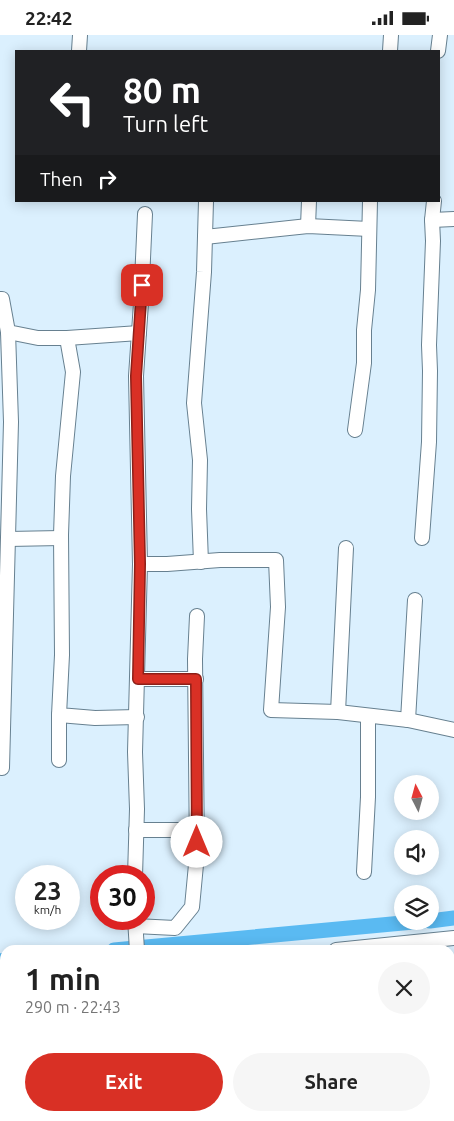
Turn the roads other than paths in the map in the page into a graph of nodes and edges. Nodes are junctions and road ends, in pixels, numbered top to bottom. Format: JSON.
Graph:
{"nodes":[{"id":1,"x":80,"y":35,"type":"edge"},
{"id":2,"x":391,"y":35,"type":"edge"},
{"id":3,"x":440,"y":35,"type":"edge"},
{"id":4,"x":79,"y":50,"type":"edge"},
{"id":5,"x":390,"y":50,"type":"edge"},
{"id":6,"x":438,"y":50,"type":"edge"},
{"id":7,"x":206,"y":202,"type":"edge"},
{"id":8,"x":309,"y":202,"type":"edge"},
{"id":9,"x":370,"y":202,"type":"edge"},
{"id":10,"x":434,"y":202,"type":"edge"},
{"id":11,"x":145,"y":214,"type":"dead end"},
{"id":12,"x":454,"y":219,"type":"edge"},
{"id":13,"x":432,"y":220,"type":"junction"},
{"id":14,"x":308,"y":226,"type":"junction"},
{"id":15,"x":369,"y":229,"type":"junction"},
{"id":16,"x":205,"y":237,"type":"junction"},
{"id":17,"x":0,"y":299,"type":"edge"},
{"id":18,"x":8,"y":332,"type":"junction"},
{"id":19,"x":139,"y":333,"type":"junction"},
{"id":20,"x":67,"y":338,"type":"junction"},
{"id":21,"x":355,"y":430,"type":"dead end"},
{"id":22,"x":61,"y":537,"type":"junction"},
{"id":23,"x":422,"y":538,"type":"dead end"},
{"id":24,"x":8,"y":539,"type":"junction"},
{"id":25,"x":346,"y":547,"type":"dead end"},
{"id":26,"x":201,"y":562,"type":"junction"},
{"id":27,"x":140,"y":564,"type":"junction"},
{"id":28,"x":416,"y":600,"type":"dead end"},
{"id":29,"x":197,"y":616,"type":"dead end"},
{"id":30,"x":138,"y":679,"type":"junction"},
{"id":31,"x":196,"y":679,"type":"junction"},
{"id":32,"x":338,"y":712,"type":"junction"},
{"id":33,"x":58,"y":715,"type":"junction"},
{"id":34,"x":368,"y":716,"type":"junction"},
{"id":35,"x":137,"y":717,"type":"junction"},
{"id":36,"x":408,"y":721,"type":"junction"},
{"id":37,"x":454,"y":730,"type":"edge"},
{"id":38,"x":59,"y":760,"type":"dead end"},
{"id":39,"x":2,"y":768,"type":"dead end"},
{"id":40,"x":136,"y":830,"type":"junction"},
{"id":41,"x":197,"y":830,"type":"junction"},
{"id":42,"x":135,"y":865,"type":"edge"},
{"id":43,"x":364,"y":872,"type":"dead end"},
{"id":44,"x":155,"y":927,"type":"edge"},
{"id":45,"x":135,"y":930,"type":"edge"},
{"id":46,"x":454,"y":938,"type":"edge"},
{"id":47,"x":137,"y":945,"type":"edge"},
{"id":48,"x":385,"y":945,"type":"edge"}],
"edges":[{"from":1,"to":4,"type":"street"},
{"from":2,"to":5,"type":"street"},
{"from":3,"to":6,"type":"street"},
{"from":7,"to":16,"type":"street"},
{"from":8,"to":14,"type":"street"},
{"from":9,"to":15,"type":"street"},
{"from":10,"to":13,"type":"street"},
{"from":11,"to":19,"type":"street"},
{"from":12,"to":13,"type":"street"},
{"from":13,"to":23,"type":"street"},
{"from":14,"to":15,"type":"street"},
{"from":14,"to":16,"type":"street"},
{"from":15,"to":21,"type":"street"},
{"from":16,"to":26,"type":"street"},
{"from":17,"to":18,"type":"street"},
{"from":18,"to":20,"type":"street"},
{"from":18,"to":24,"type":"street"},
{"from":19,"to":20,"type":"street"},
{"from":19,"to":27,"type":"street"},
{"from":20,"to":22,"type":"street"},
{"from":22,"to":24,"type":"street"},
{"from":22,"to":33,"type":"street"},
{"from":24,"to":39,"type":"street"},
{"from":25,"to":32,"type":"street"},
{"from":26,"to":27,"type":"street"},
{"from":26,"to":32,"type":"street"},
{"from":27,"to":30,"type":"street"},
{"from":28,"to":36,"type":"street"},
{"from":29,"to":31,"type":"street"},
{"from":30,"to":31,"type":"street"},
{"from":30,"to":35,"type":"street"},
{"from":31,"to":41,"type":"street"},
{"from":32,"to":34,"type":"street"},
{"from":33,"to":35,"type":"street"},
{"from":33,"to":38,"type":"street"},
{"from":34,"to":36,"type":"street"},
{"from":34,"to":43,"type":"street"},
{"from":35,"to":40,"type":"street"},
{"from":36,"to":37,"type":"street"},
{"from":40,"to":41,"type":"street"},
{"from":40,"to":42,"type":"street"},
{"from":41,"to":44,"type":"street"},
{"from":45,"to":47,"type":"street"},
{"from":46,"to":48,"type":"street"}]}
